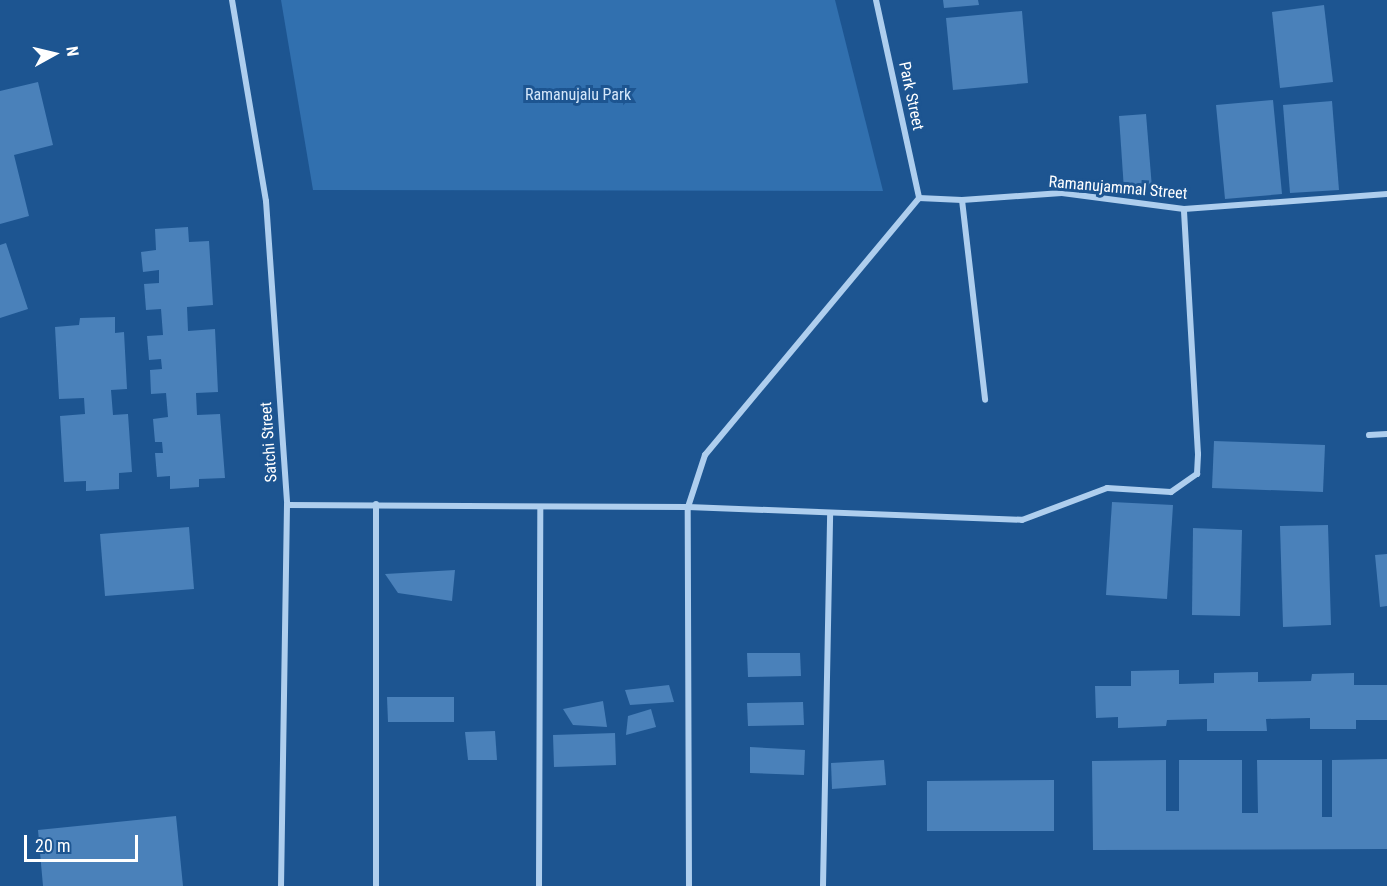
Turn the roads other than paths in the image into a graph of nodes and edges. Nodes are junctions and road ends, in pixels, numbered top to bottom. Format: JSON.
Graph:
{"nodes":[{"id":1,"x":232,"y":0,"type":"edge"},
{"id":2,"x":876,"y":0,"type":"edge"},
{"id":3,"x":1387,"y":194,"type":"edge"},
{"id":4,"x":919,"y":198,"type":"junction"},
{"id":5,"x":963,"y":200,"type":"junction"},
{"id":6,"x":1184,"y":209,"type":"junction"},
{"id":7,"x":986,"y":400,"type":"dead end"},
{"id":8,"x":1387,"y":434,"type":"edge"},
{"id":9,"x":1370,"y":435,"type":"dead end"},
{"id":10,"x":376,"y":504,"type":"junction"},
{"id":11,"x":287,"y":505,"type":"junction"},
{"id":12,"x":688,"y":507,"type":"junction"},
{"id":13,"x":540,"y":509,"type":"junction"},
{"id":14,"x":830,"y":514,"type":"junction"},
{"id":15,"x":282,"y":886,"type":"edge"},
{"id":16,"x":376,"y":886,"type":"edge"},
{"id":17,"x":539,"y":886,"type":"edge"},
{"id":18,"x":688,"y":886,"type":"edge"},
{"id":19,"x":823,"y":886,"type":"edge"}],
"edges":[{"from":1,"to":11,"type":"street","name":"Satchi Street"},
{"from":2,"to":4,"type":"street","name":"Park Street"},
{"from":3,"to":6,"type":"street","name":"Ramanujammal Street"},
{"from":4,"to":5,"type":"street","name":"Ramanujammal Street"},
{"from":4,"to":12,"type":"street"},
{"from":5,"to":6,"type":"street","name":"Ramanujammal Street"},
{"from":5,"to":7,"type":"street"},
{"from":6,"to":14,"type":"street"},
{"from":8,"to":9,"type":"street"},
{"from":10,"to":11,"type":"street"},
{"from":10,"to":13,"type":"street"},
{"from":10,"to":16,"type":"street"},
{"from":11,"to":15,"type":"street","name":"Satchi Street"},
{"from":12,"to":13,"type":"street"},
{"from":12,"to":14,"type":"street"},
{"from":12,"to":18,"type":"street"},
{"from":13,"to":17,"type":"street"},
{"from":14,"to":19,"type":"street"}]}
